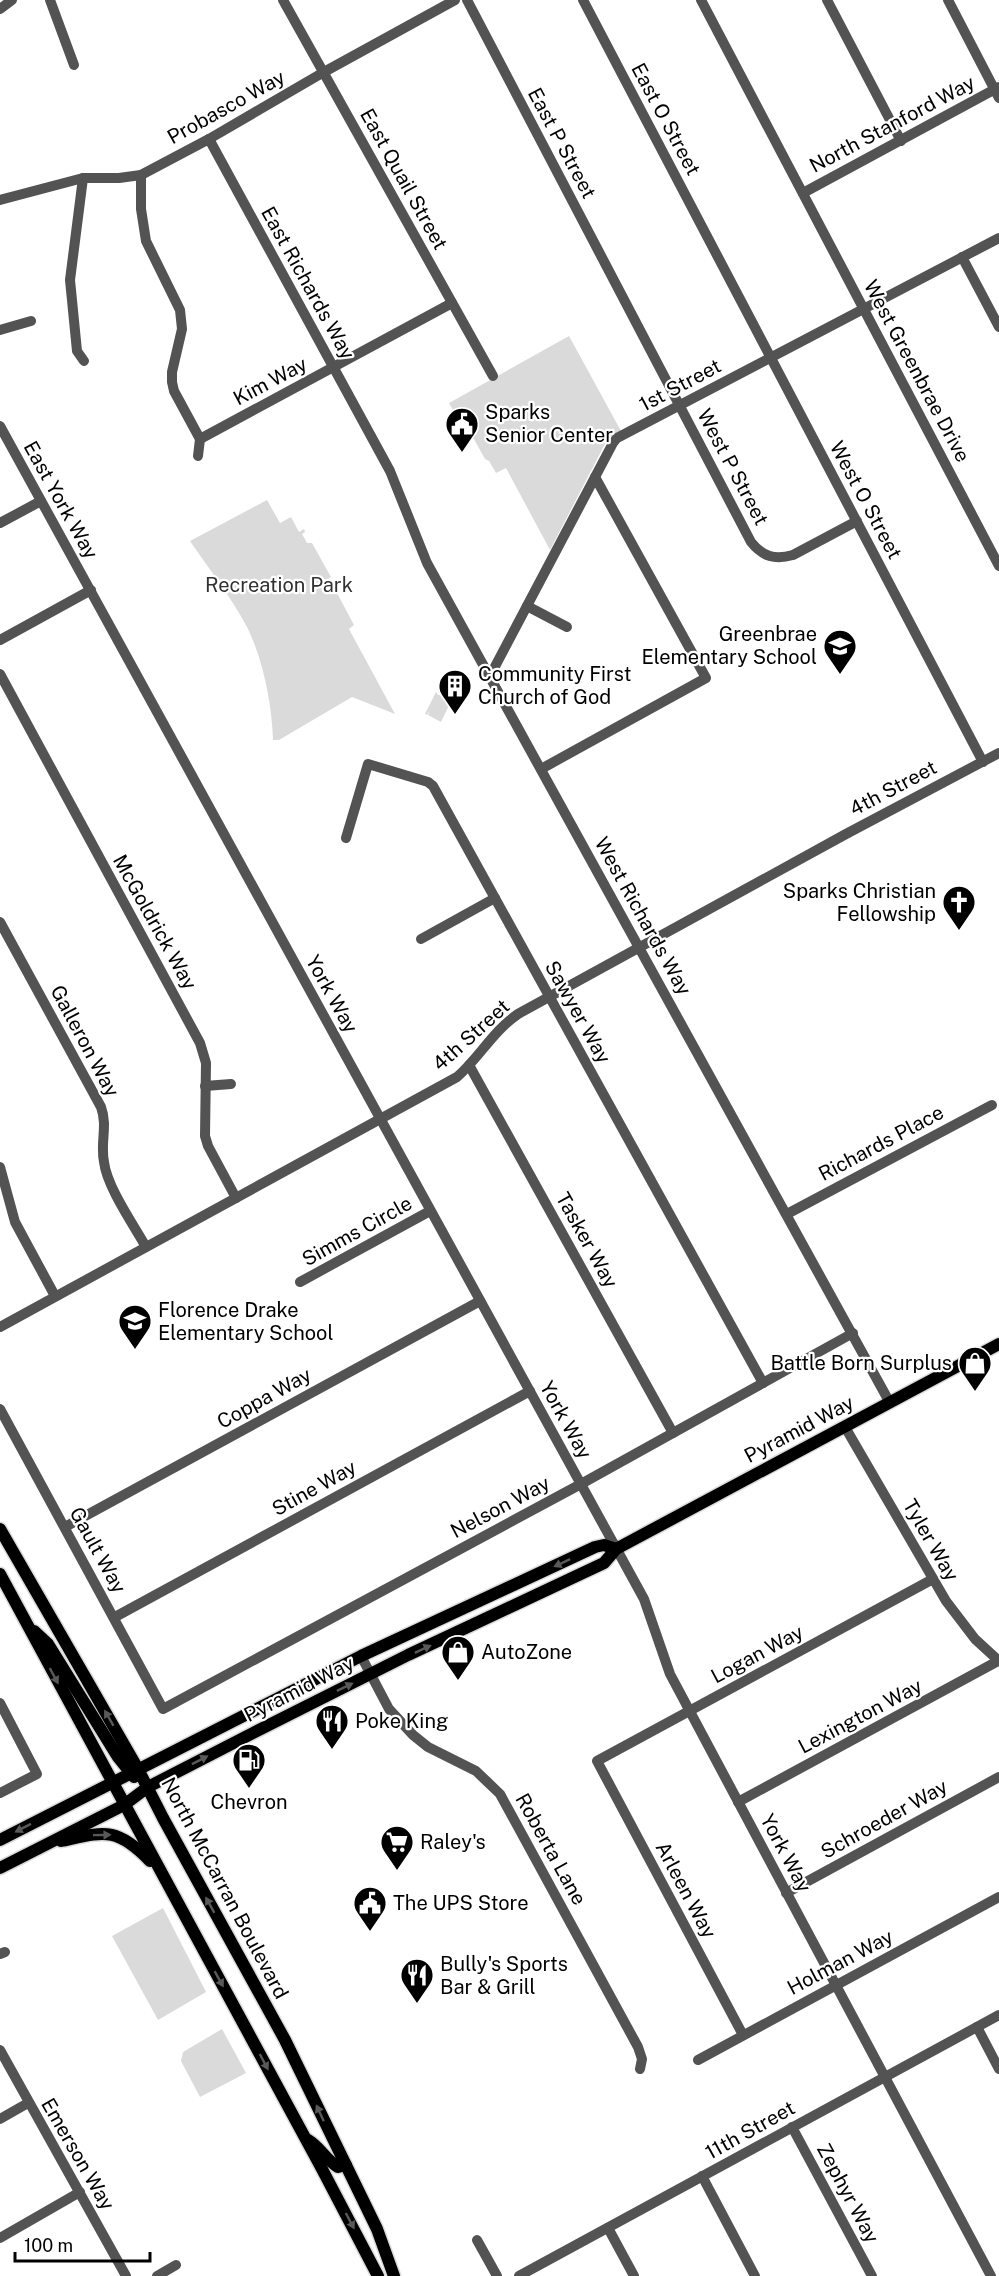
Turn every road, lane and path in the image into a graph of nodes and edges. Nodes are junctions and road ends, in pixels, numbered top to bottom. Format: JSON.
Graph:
{"nodes":[{"id":1,"x":12,"y":0,"type":"edge"},
{"id":2,"x":50,"y":0,"type":"edge"},
{"id":3,"x":284,"y":0,"type":"edge"},
{"id":4,"x":455,"y":0,"type":"edge"},
{"id":5,"x":467,"y":0,"type":"edge"},
{"id":6,"x":583,"y":0,"type":"edge"},
{"id":7,"x":701,"y":0,"type":"edge"},
{"id":8,"x":827,"y":0,"type":"edge"},
{"id":9,"x":948,"y":0,"type":"edge"},
{"id":10,"x":0,"y":9,"type":"edge"},
{"id":11,"x":74,"y":65,"type":"dead end"},
{"id":12,"x":324,"y":72,"type":"junction"},
{"id":13,"x":998,"y":91,"type":"edge"},
{"id":14,"x":209,"y":139,"type":"junction"},
{"id":15,"x":901,"y":141,"type":"junction"},
{"id":16,"x":141,"y":175,"type":"junction"},
{"id":17,"x":83,"y":178,"type":"junction"},
{"id":18,"x":803,"y":193,"type":"junction"},
{"id":19,"x":0,"y":200,"type":"edge"},
{"id":20,"x":999,"y":238,"type":"edge"},
{"id":21,"x":717,"y":255,"type":"joint"},
{"id":22,"x":962,"y":257,"type":"junction"},
{"id":23,"x":452,"y":303,"type":"junction"},
{"id":24,"x":626,"y":303,"type":"joint"},
{"id":25,"x":864,"y":309,"type":"junction"},
{"id":26,"x":31,"y":321,"type":"dead end"},
{"id":27,"x":999,"y":327,"type":"edge"},
{"id":28,"x":0,"y":330,"type":"edge"},
{"id":29,"x":771,"y":358,"type":"junction"},
{"id":30,"x":84,"y":361,"type":"dead end"},
{"id":31,"x":333,"y":367,"type":"junction"},
{"id":32,"x":493,"y":376,"type":"dead end"},
{"id":33,"x":680,"y":405,"type":"junction"},
{"id":34,"x":0,"y":426,"type":"edge"},
{"id":35,"x":200,"y":439,"type":"junction"},
{"id":36,"x":375,"y":443,"type":"joint"},
{"id":37,"x":198,"y":456,"type":"dead end"},
{"id":38,"x":595,"y":477,"type":"junction"},
{"id":39,"x":41,"y":501,"type":"junction"},
{"id":40,"x":857,"y":521,"type":"junction"},
{"id":41,"x":0,"y":523,"type":"edge"},
{"id":42,"x":999,"y":566,"type":"edge"},
{"id":43,"x":92,"y":590,"type":"junction"},
{"id":44,"x":527,"y":606,"type":"junction"},
{"id":45,"x":567,"y":627,"type":"dead end"},
{"id":46,"x":0,"y":640,"type":"edge"},
{"id":47,"x":0,"y":674,"type":"edge"},
{"id":48,"x":490,"y":676,"type":"junction"},
{"id":49,"x":999,"y":753,"type":"edge"},
{"id":50,"x":983,"y":762,"type":"junction"},
{"id":51,"x":541,"y":769,"type":"junction"},
{"id":52,"x":346,"y":838,"type":"dead end"},
{"id":53,"x":495,"y":898,"type":"junction"},
{"id":54,"x":0,"y":922,"type":"edge"},
{"id":55,"x":421,"y":939,"type":"dead end"},
{"id":56,"x":640,"y":947,"type":"junction"},
{"id":57,"x":550,"y":997,"type":"junction"},
{"id":58,"x":470,"y":1065,"type":"junction"},
{"id":59,"x":231,"y":1084,"type":"dead end"},
{"id":60,"x":205,"y":1086,"type":"junction"},
{"id":61,"x":992,"y":1105,"type":"dead end"},
{"id":62,"x":380,"y":1119,"type":"junction"},
{"id":63,"x":0,"y":1167,"type":"edge"},
{"id":64,"x":236,"y":1198,"type":"junction"},
{"id":65,"x":430,"y":1211,"type":"junction"},
{"id":66,"x":787,"y":1214,"type":"junction"},
{"id":67,"x":146,"y":1247,"type":"junction"},
{"id":68,"x":300,"y":1282,"type":"dead end"},
{"id":69,"x":55,"y":1296,"type":"junction"},
{"id":70,"x":480,"y":1301,"type":"junction"},
{"id":71,"x":0,"y":1327,"type":"edge"},
{"id":72,"x":853,"y":1334,"type":"junction"},
{"id":73,"x":999,"y":1344,"type":"edge"},
{"id":74,"x":763,"y":1383,"type":"junction"},
{"id":75,"x":530,"y":1391,"type":"junction"},
{"id":76,"x":890,"y":1403,"type":"junction"},
{"id":77,"x":0,"y":1409,"type":"edge"},
{"id":78,"x":844,"y":1427,"type":"junction"},
{"id":79,"x":673,"y":1433,"type":"junction"},
{"id":80,"x":581,"y":1484,"type":"junction"},
{"id":81,"x":65,"y":1527,"type":"junction"},
{"id":82,"x":0,"y":1529,"type":"edge"},
{"id":83,"x":616,"y":1549,"type":"junction"},
{"id":84,"x":0,"y":1574,"type":"edge"},
{"id":85,"x":933,"y":1579,"type":"junction"},
{"id":86,"x":115,"y":1617,"type":"junction"},
{"id":87,"x":27,"y":1624,"type":"junction"},
{"id":88,"x":361,"y":1656,"type":"junction"},
{"id":89,"x":999,"y":1661,"type":"edge"},
{"id":90,"x":370,"y":1675,"type":"junction"},
{"id":91,"x":0,"y":1703,"type":"edge"},
{"id":92,"x":163,"y":1709,"type":"joint"},
{"id":93,"x":690,"y":1711,"type":"junction"},
{"id":94,"x":597,"y":1761,"type":"joint"},
{"id":95,"x":134,"y":1771,"type":"junction"},
{"id":96,"x":999,"y":1777,"type":"edge"},
{"id":97,"x":112,"y":1782,"type":"junction"},
{"id":98,"x":148,"y":1787,"type":"junction"},
{"id":99,"x":0,"y":1793,"type":"edge"},
{"id":100,"x":738,"y":1802,"type":"junction"},
{"id":101,"x":124,"y":1804,"type":"junction"},
{"id":102,"x":0,"y":1840,"type":"edge"},
{"id":103,"x":45,"y":1845,"type":"junction"},
{"id":104,"x":0,"y":1868,"type":"edge"},
{"id":105,"x":161,"y":1872,"type":"junction"},
{"id":106,"x":786,"y":1893,"type":"junction"},
{"id":107,"x":999,"y":1897,"type":"edge"},
{"id":108,"x":836,"y":1985,"type":"junction"},
{"id":109,"x":999,"y":2015,"type":"edge"},
{"id":110,"x":977,"y":2027,"type":"junction"},
{"id":111,"x":743,"y":2035,"type":"junction"},
{"id":112,"x":0,"y":2050,"type":"edge"},
{"id":113,"x":698,"y":2060,"type":"dead end"},
{"id":114,"x":640,"y":2069,"type":"dead end"},
{"id":115,"x":999,"y":2069,"type":"edge"},
{"id":116,"x":885,"y":2077,"type":"junction"},
{"id":117,"x":28,"y":2103,"type":"junction"},
{"id":118,"x":0,"y":2118,"type":"edge"},
{"id":119,"x":792,"y":2127,"type":"junction"},
{"id":120,"x":305,"y":2138,"type":"junction"},
{"id":121,"x":346,"y":2165,"type":"junction"},
{"id":122,"x":702,"y":2176,"type":"junction"},
{"id":123,"x":80,"y":2192,"type":"junction"},
{"id":124,"x":608,"y":2228,"type":"junction"},
{"id":125,"x":0,"y":2238,"type":"edge"},
{"id":126,"x":477,"y":2240,"type":"dead end"},
{"id":127,"x":176,"y":2265,"type":"dead end"},
{"id":128,"x":126,"y":2276,"type":"edge"},
{"id":129,"x":157,"y":2276,"type":"edge"},
{"id":130,"x":378,"y":2276,"type":"edge"},
{"id":131,"x":394,"y":2276,"type":"edge"},
{"id":132,"x":497,"y":2276,"type":"edge"},
{"id":133,"x":519,"y":2276,"type":"edge"},
{"id":134,"x":634,"y":2276,"type":"edge"},
{"id":135,"x":755,"y":2276,"type":"edge"},
{"id":136,"x":872,"y":2276,"type":"edge"},
{"id":137,"x":991,"y":2276,"type":"edge"}],
"edges":[{"from":1,"to":10,"type":"street"},
{"from":2,"to":11,"type":"street"},
{"from":3,"to":12,"type":"street","name":"East Quail Street"},
{"from":4,"to":12,"type":"street","name":"Probasco Way"},
{"from":5,"to":24,"type":"street","name":"East P Street"},
{"from":6,"to":21,"type":"street","name":"East O Street"},
{"from":7,"to":18,"type":"street","name":"West Greenbrae Drive"},
{"from":8,"to":15,"type":"street"},
{"from":9,"to":13,"type":"street"},
{"from":12,"to":14,"type":"street","name":"Probasco Way"},
{"from":12,"to":23,"type":"street","name":"East Quail Street"},
{"from":13,"to":15,"type":"street","name":"North Stanford Way"},
{"from":14,"to":16,"type":"street","name":"Probasco Way"},
{"from":14,"to":31,"type":"street","name":"East Richards Way"},
{"from":15,"to":18,"type":"street","name":"North Stanford Way"},
{"from":16,"to":17,"type":"street","name":"Probasco Way"},
{"from":16,"to":35,"type":"street"},
{"from":17,"to":19,"type":"street","name":"Probasco Way"},
{"from":17,"to":30,"type":"street"},
{"from":18,"to":25,"type":"street","name":"West Greenbrae Drive"},
{"from":20,"to":22,"type":"street","name":"1st Street"},
{"from":21,"to":29,"type":"street","name":"West O Street"},
{"from":22,"to":25,"type":"street","name":"1st Street"},
{"from":22,"to":27,"type":"street"},
{"from":23,"to":31,"type":"street","name":"Kim Way"},
{"from":23,"to":32,"type":"street","name":"East Quail Street"},
{"from":24,"to":33,"type":"street","name":"West P Street"},
{"from":25,"to":29,"type":"street","name":"1st Street"},
{"from":25,"to":42,"type":"street","name":"West Greenbrae Drive"},
{"from":26,"to":28,"type":"street"},
{"from":29,"to":33,"type":"street","name":"1st Street"},
{"from":29,"to":40,"type":"street","name":"West O Street"},
{"from":31,"to":35,"type":"street","name":"Kim Way"},
{"from":31,"to":36,"type":"street","name":"East Richards Way"},
{"from":33,"to":38,"type":"street","name":"1st Street"},
{"from":33,"to":40,"type":"street","name":"West P Street"},
{"from":34,"to":39,"type":"street","name":"East York Way"},
{"from":35,"to":37,"type":"street"},
{"from":36,"to":48,"type":"street","name":"West Richards Way"},
{"from":38,"to":44,"type":"street","name":"1st Street"},
{"from":38,"to":51,"type":"street"},
{"from":39,"to":41,"type":"street"},
{"from":39,"to":43,"type":"street","name":"East York Way"},
{"from":40,"to":50,"type":"street","name":"West O Street"},
{"from":43,"to":46,"type":"street"},
{"from":43,"to":62,"type":"street","name":"York Way"},
{"from":44,"to":45,"type":"street"},
{"from":44,"to":48,"type":"street","name":"1st Street"},
{"from":47,"to":60,"type":"street","name":"McGoldrick Way"},
{"from":48,"to":51,"type":"street","name":"West Richards Way"},
{"from":49,"to":50,"type":"street","name":"4th Street"},
{"from":50,"to":56,"type":"street","name":"4th Street"},
{"from":51,"to":56,"type":"street","name":"West Richards Way"},
{"from":52,"to":53,"type":"street","name":"Sawyer Way"},
{"from":53,"to":55,"type":"street"},
{"from":53,"to":57,"type":"street","name":"Sawyer Way"},
{"from":54,"to":67,"type":"street","name":"Galleron Way"},
{"from":56,"to":57,"type":"street","name":"4th Street"},
{"from":56,"to":66,"type":"street","name":"West Richards Way"},
{"from":57,"to":58,"type":"street","name":"4th Street"},
{"from":57,"to":74,"type":"street","name":"Sawyer Way"},
{"from":58,"to":62,"type":"street","name":"4th Street"},
{"from":58,"to":79,"type":"street","name":"Tasker Way"},
{"from":59,"to":60,"type":"street"},
{"from":60,"to":64,"type":"street","name":"McGoldrick Way"},
{"from":61,"to":66,"type":"street","name":"Richards Place"},
{"from":62,"to":64,"type":"street","name":"4th Street"},
{"from":62,"to":65,"type":"street","name":"York Way"},
{"from":63,"to":69,"type":"street"},
{"from":64,"to":67,"type":"street","name":"4th Street"},
{"from":65,"to":68,"type":"street","name":"Simms Circle"},
{"from":65,"to":70,"type":"street","name":"York Way"},
{"from":66,"to":72,"type":"street","name":"West Richards Way"},
{"from":67,"to":69,"type":"street","name":"4th Street"},
{"from":69,"to":71,"type":"street","name":"4th Street"},
{"from":70,"to":75,"type":"street","name":"York Way"},
{"from":70,"to":81,"type":"street","name":"Coppa Way"},
{"from":72,"to":74,"type":"street","name":"Nelson Way"},
{"from":72,"to":76,"type":"street","name":"West Richards Way"},
{"from":73,"to":76,"type":"main road","name":"Pyramid Way"},
{"from":74,"to":79,"type":"street","name":"Nelson Way"},
{"from":75,"to":80,"type":"street","name":"York Way"},
{"from":75,"to":86,"type":"street","name":"Stine Way"},
{"from":76,"to":78,"type":"main road","name":"Pyramid Way"},
{"from":77,"to":81,"type":"street","name":"Gault Way"},
{"from":78,"to":83,"type":"main road","name":"Pyramid Way"},
{"from":78,"to":85,"type":"street","name":"Tyler Way"},
{"from":79,"to":80,"type":"street","name":"Nelson Way"},
{"from":80,"to":83,"type":"street","name":"York Way"},
{"from":80,"to":92,"type":"street","name":"Nelson Way"},
{"from":81,"to":86,"type":"street","name":"Gault Way"},
{"from":95,"to":82,"type":"main road","name":"North McCarran Boulevard","one_way":true},
{"from":83,"to":88,"type":"main road","name":"Pyramid Way","one_way":true},
{"from":90,"to":83,"type":"main road","name":"Pyramid Way","one_way":true},
{"from":83,"to":93,"type":"street","name":"York Way"},
{"from":84,"to":87,"type":"main road"},
{"from":85,"to":89,"type":"street","name":"Tyler Way"},
{"from":85,"to":93,"type":"street","name":"Logan Way"},
{"from":86,"to":92,"type":"street","name":"Gault Way"},
{"from":87,"to":95,"type":"main road"},
{"from":87,"to":97,"type":"main road","one_way":true},
{"from":88,"to":90,"type":"street","name":"Roberta Lane"},
{"from":88,"to":95,"type":"main road","name":"Pyramid Way"},
{"from":89,"to":100,"type":"street","name":"Lexington Way"},
{"from":98,"to":90,"type":"main road","name":"Pyramid Way","one_way":true},
{"from":90,"to":114,"type":"street","name":"Roberta Lane"},
{"from":91,"to":99,"type":"street"},
{"from":93,"to":94,"type":"street","name":"Logan Way"},
{"from":93,"to":100,"type":"street","name":"York Way"},
{"from":94,"to":111,"type":"street","name":"Arleen Way"},
{"from":95,"to":97,"type":"main road","name":"Pyramid Way"},
{"from":95,"to":98,"type":"main road","name":"North McCarran Boulevard"},
{"from":96,"to":106,"type":"street","name":"Schroeder Way"},
{"from":97,"to":101,"type":"main road"},
{"from":97,"to":102,"type":"main road","name":"Pyramid Way","one_way":true},
{"from":98,"to":101,"type":"main road","name":"Pyramid Way"},
{"from":121,"to":98,"type":"main road","name":"North McCarran Boulevard","one_way":true},
{"from":100,"to":106,"type":"street","name":"York Way"},
{"from":101,"to":103,"type":"main road","name":"Pyramid Way"},
{"from":101,"to":105,"type":"main road"},
{"from":103,"to":104,"type":"main road","name":"Pyramid Way"},
{"from":103,"to":105,"type":"main road","one_way":true},
{"from":105,"to":120,"type":"main road","one_way":true},
{"from":106,"to":108,"type":"street","name":"York Way"},
{"from":107,"to":108,"type":"street","name":"Holman Way"},
{"from":108,"to":111,"type":"street","name":"Holman Way"},
{"from":108,"to":116,"type":"street","name":"York Way"},
{"from":109,"to":110,"type":"street","name":"11th Street"},
{"from":110,"to":115,"type":"street"},
{"from":110,"to":116,"type":"street","name":"11th Street"},
{"from":111,"to":113,"type":"street","name":"Holman Way"},
{"from":112,"to":117,"type":"street","name":"Emerson Way"},
{"from":116,"to":119,"type":"street","name":"11th Street"},
{"from":116,"to":137,"type":"street","name":"York Way"},
{"from":117,"to":118,"type":"street"},
{"from":117,"to":123,"type":"street","name":"Emerson Way"},
{"from":119,"to":122,"type":"street","name":"11th Street"},
{"from":119,"to":136,"type":"street","name":"Zephyr Way"},
{"from":120,"to":121,"type":"main road"},
{"from":120,"to":130,"type":"main road","one_way":true},
{"from":121,"to":131,"type":"main road","name":"North McCarran Boulevard"},
{"from":122,"to":124,"type":"street","name":"11th Street"},
{"from":122,"to":135,"type":"street"},
{"from":123,"to":125,"type":"street"},
{"from":123,"to":128,"type":"street","name":"Emerson Way"},
{"from":124,"to":133,"type":"street","name":"11th Street"},
{"from":124,"to":134,"type":"street"},
{"from":126,"to":132,"type":"street"},
{"from":127,"to":129,"type":"street"}]}
